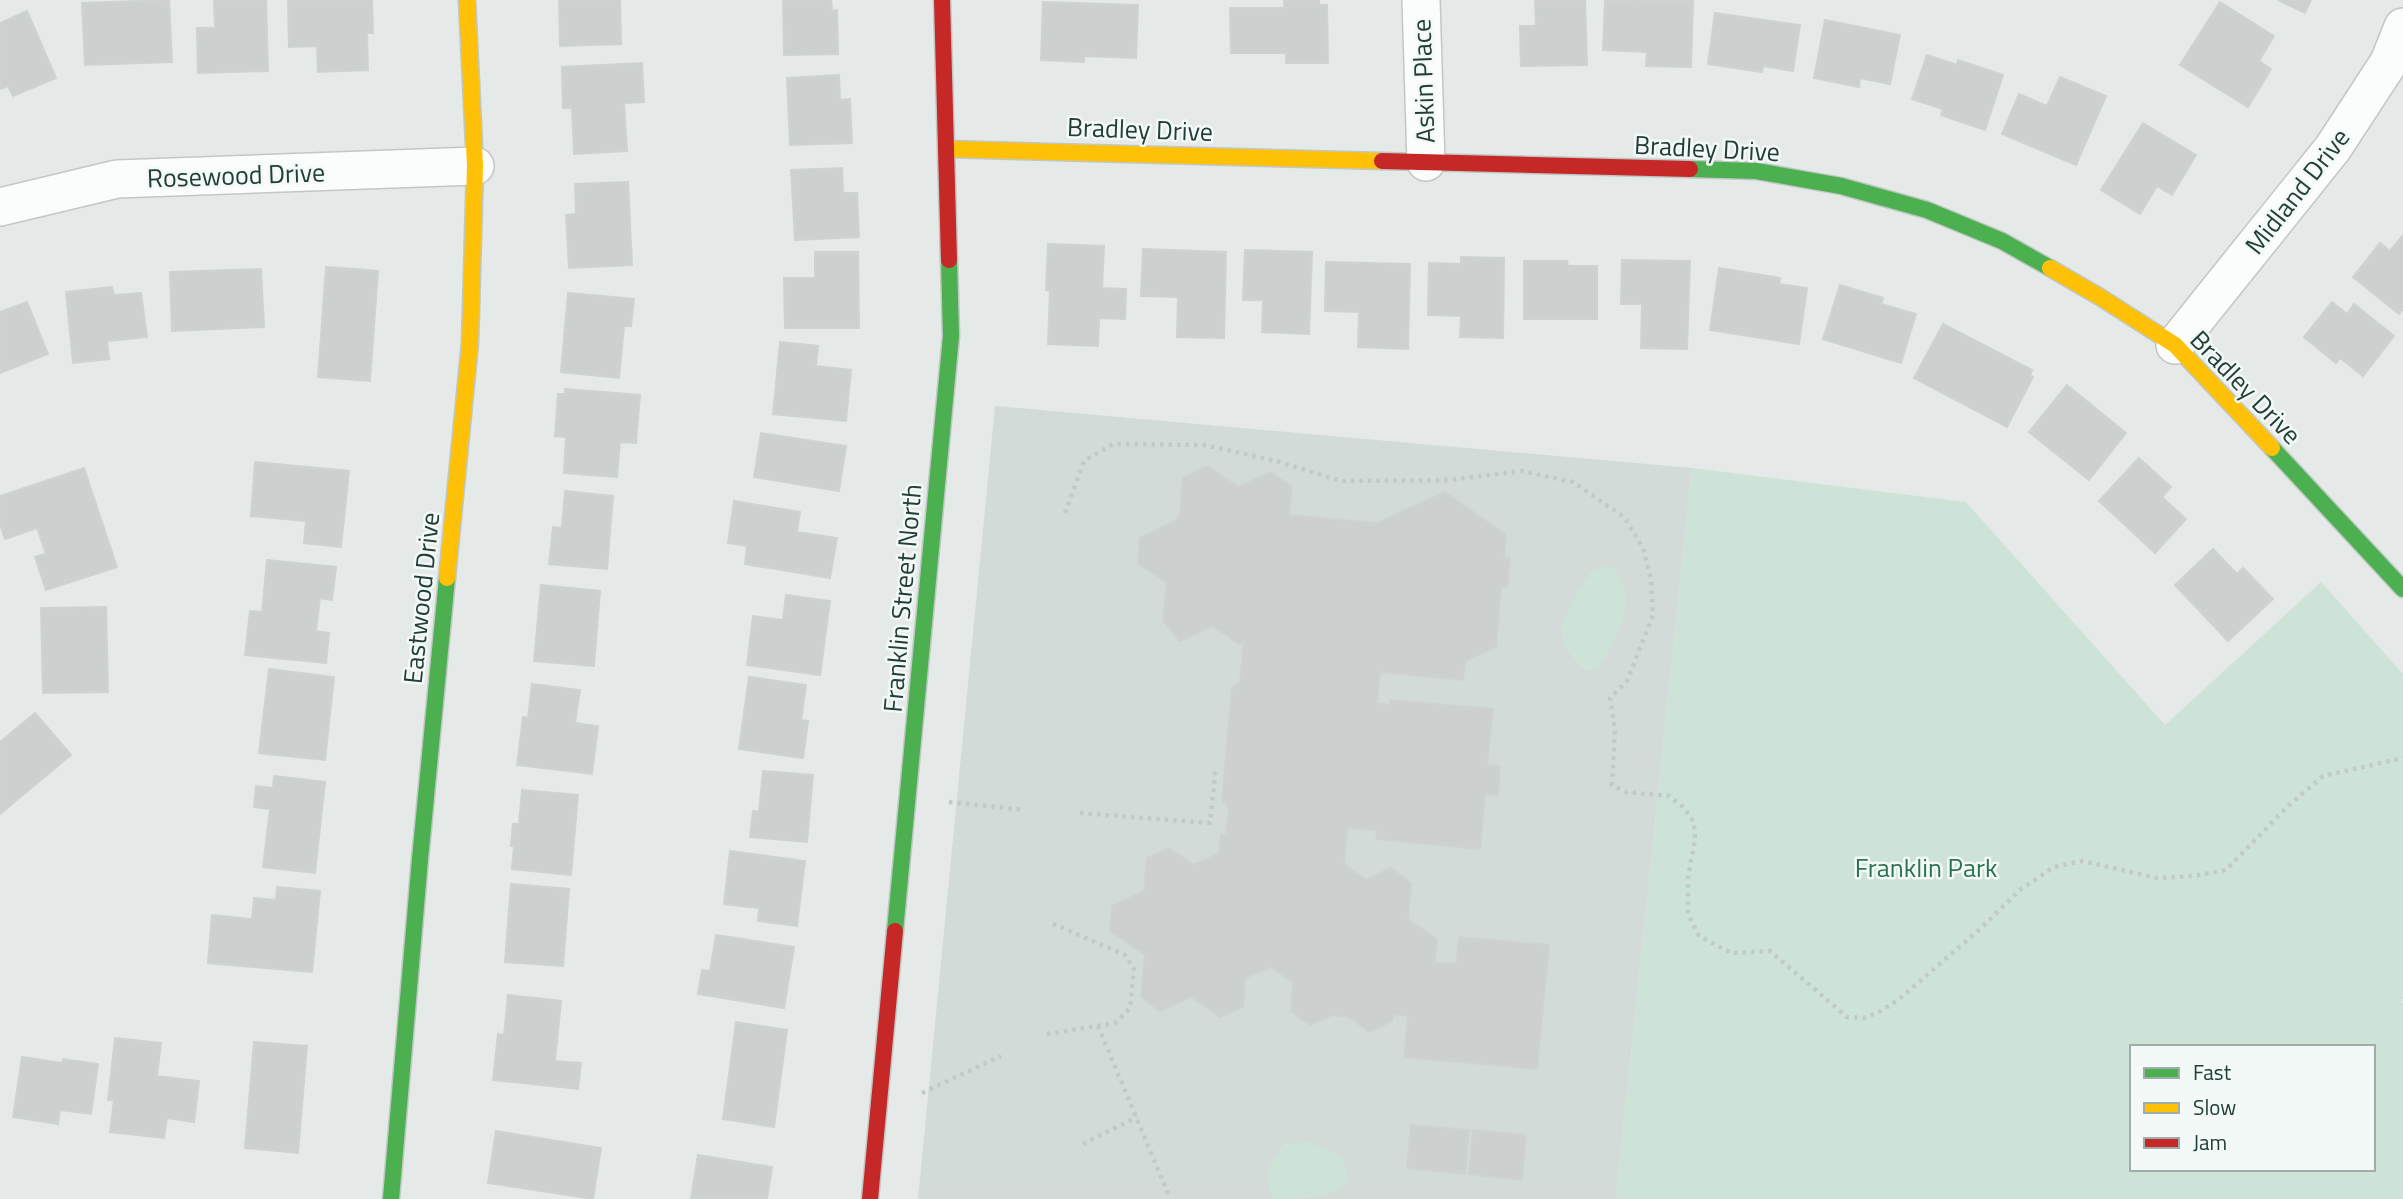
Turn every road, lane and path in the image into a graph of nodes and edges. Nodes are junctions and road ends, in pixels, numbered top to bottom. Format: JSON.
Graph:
{"nodes":[{"id":1,"x":467,"y":0,"type":"edge"},
{"id":2,"x":942,"y":0,"type":"edge"},
{"id":3,"x":1421,"y":0,"type":"edge"},
{"id":4,"x":2403,"y":27,"type":"edge"},
{"id":5,"x":947,"y":149,"type":"junction"},
{"id":6,"x":1426,"y":162,"type":"junction"},
{"id":7,"x":475,"y":166,"type":"junction"},
{"id":8,"x":0,"y":207,"type":"edge"},
{"id":9,"x":2175,"y":345,"type":"junction"},
{"id":10,"x":1065,"y":513,"type":"dead end"},
{"id":11,"x":2403,"y":589,"type":"edge"},
{"id":12,"x":2403,"y":758,"type":"edge"},
{"id":13,"x":1216,"y":767,"type":"dead end"},
{"id":14,"x":950,"y":802,"type":"dead end"},
{"id":15,"x":1026,"y":810,"type":"dead end"},
{"id":16,"x":1080,"y":813,"type":"dead end"},
{"id":17,"x":1049,"y":922,"type":"dead end"},
{"id":18,"x":1098,"y":1026,"type":"junction"},
{"id":19,"x":1046,"y":1034,"type":"dead end"},
{"id":20,"x":1000,"y":1056,"type":"dead end"},
{"id":21,"x":922,"y":1093,"type":"dead end"},
{"id":22,"x":1137,"y":1117,"type":"junction"},
{"id":23,"x":1083,"y":1144,"type":"dead end"},
{"id":24,"x":391,"y":1199,"type":"edge"},
{"id":25,"x":870,"y":1199,"type":"edge"},
{"id":26,"x":1167,"y":1199,"type":"edge"}],
"edges":[{"from":1,"to":7,"type":"street","name":"Eastwood Drive"},
{"from":2,"to":5,"type":"street","name":"Franklin Street North"},
{"from":3,"to":6,"type":"street","name":"Askin Place"},
{"from":4,"to":9,"type":"street","name":"Midland Drive"},
{"from":5,"to":6,"type":"street","name":"Bradley Drive"},
{"from":5,"to":25,"type":"street","name":"Franklin Street North"},
{"from":6,"to":9,"type":"street","name":"Bradley Drive"},
{"from":7,"to":8,"type":"street","name":"Rosewood Drive"},
{"from":7,"to":24,"type":"street","name":"Eastwood Drive"},
{"from":9,"to":11,"type":"street","name":"Bradley Drive"},
{"from":10,"to":12,"type":"path"},
{"from":13,"to":16,"type":"path"},
{"from":14,"to":15,"type":"path"},
{"from":17,"to":18,"type":"path"},
{"from":18,"to":19,"type":"path"},
{"from":18,"to":22,"type":"path"},
{"from":20,"to":21,"type":"path"},
{"from":22,"to":23,"type":"path"},
{"from":22,"to":26,"type":"path"}]}
